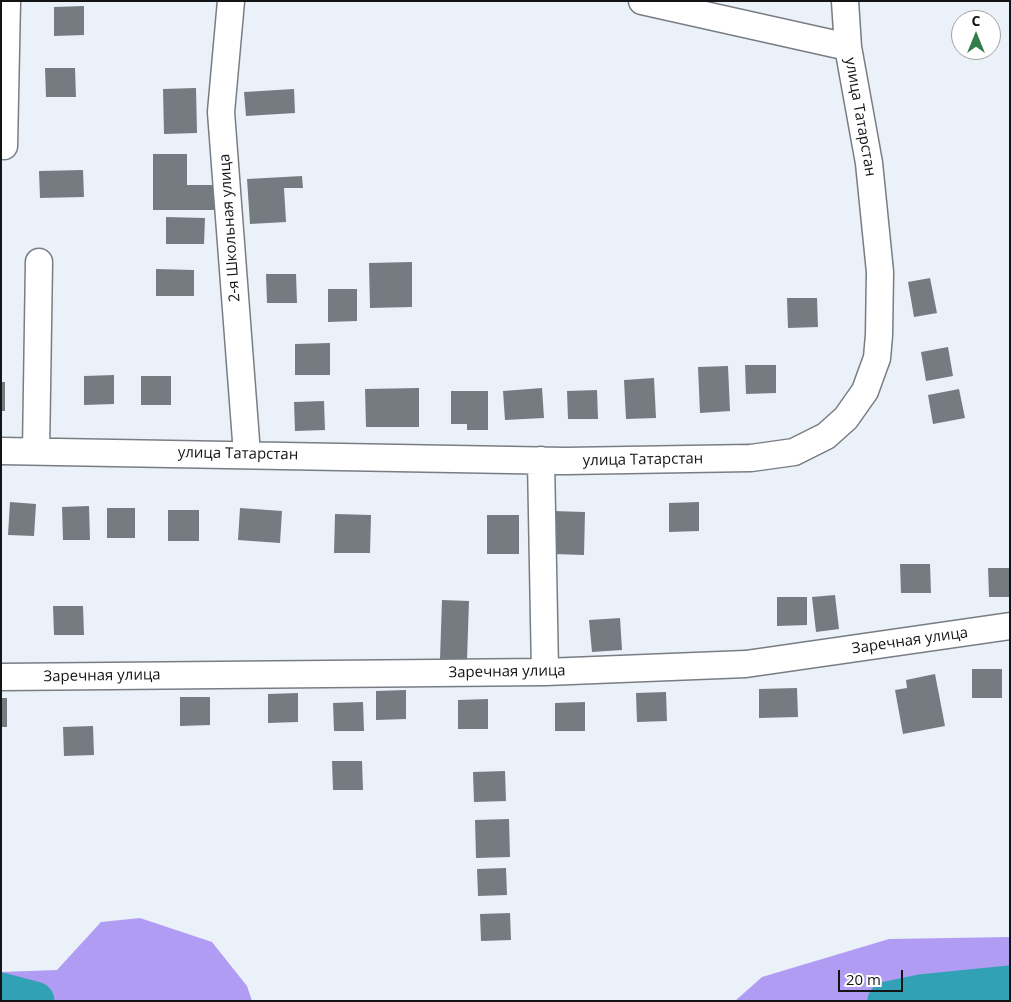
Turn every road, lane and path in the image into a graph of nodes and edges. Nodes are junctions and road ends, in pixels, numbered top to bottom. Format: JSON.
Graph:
{"nodes":[{"id":1,"x":7,"y":1,"type":"edge"},
{"id":2,"x":231,"y":1,"type":"edge"},
{"id":3,"x":642,"y":1,"type":"edge"},
{"id":4,"x":845,"y":1,"type":"edge"},
{"id":5,"x":848,"y":47,"type":"junction"},
{"id":6,"x":4,"y":146,"type":"dead end"},
{"id":7,"x":39,"y":262,"type":"dead end"},
{"id":8,"x":1,"y":451,"type":"edge"},
{"id":9,"x":36,"y":451,"type":"junction"},
{"id":10,"x":247,"y":454,"type":"junction"},
{"id":11,"x":541,"y":460,"type":"junction"},
{"id":12,"x":1010,"y":626,"type":"edge"},
{"id":13,"x":544,"y":672,"type":"junction"},
{"id":14,"x":1,"y":677,"type":"edge"}],
"edges":[{"from":1,"to":6,"type":"street"},
{"from":2,"to":10,"type":"street","name":"2-я Школьная улица"},
{"from":3,"to":5,"type":"street"},
{"from":4,"to":5,"type":"street","name":"улица Татарстан"},
{"from":5,"to":11,"type":"street","name":"улица Татарстан"},
{"from":7,"to":9,"type":"street"},
{"from":8,"to":9,"type":"street","name":"улица Татарстан"},
{"from":9,"to":10,"type":"street","name":"улица Татарстан"},
{"from":10,"to":11,"type":"street","name":"улица Татарстан"},
{"from":11,"to":13,"type":"street"},
{"from":12,"to":13,"type":"street","name":"Заречная улица"},
{"from":13,"to":14,"type":"street","name":"Заречная улица"}]}
